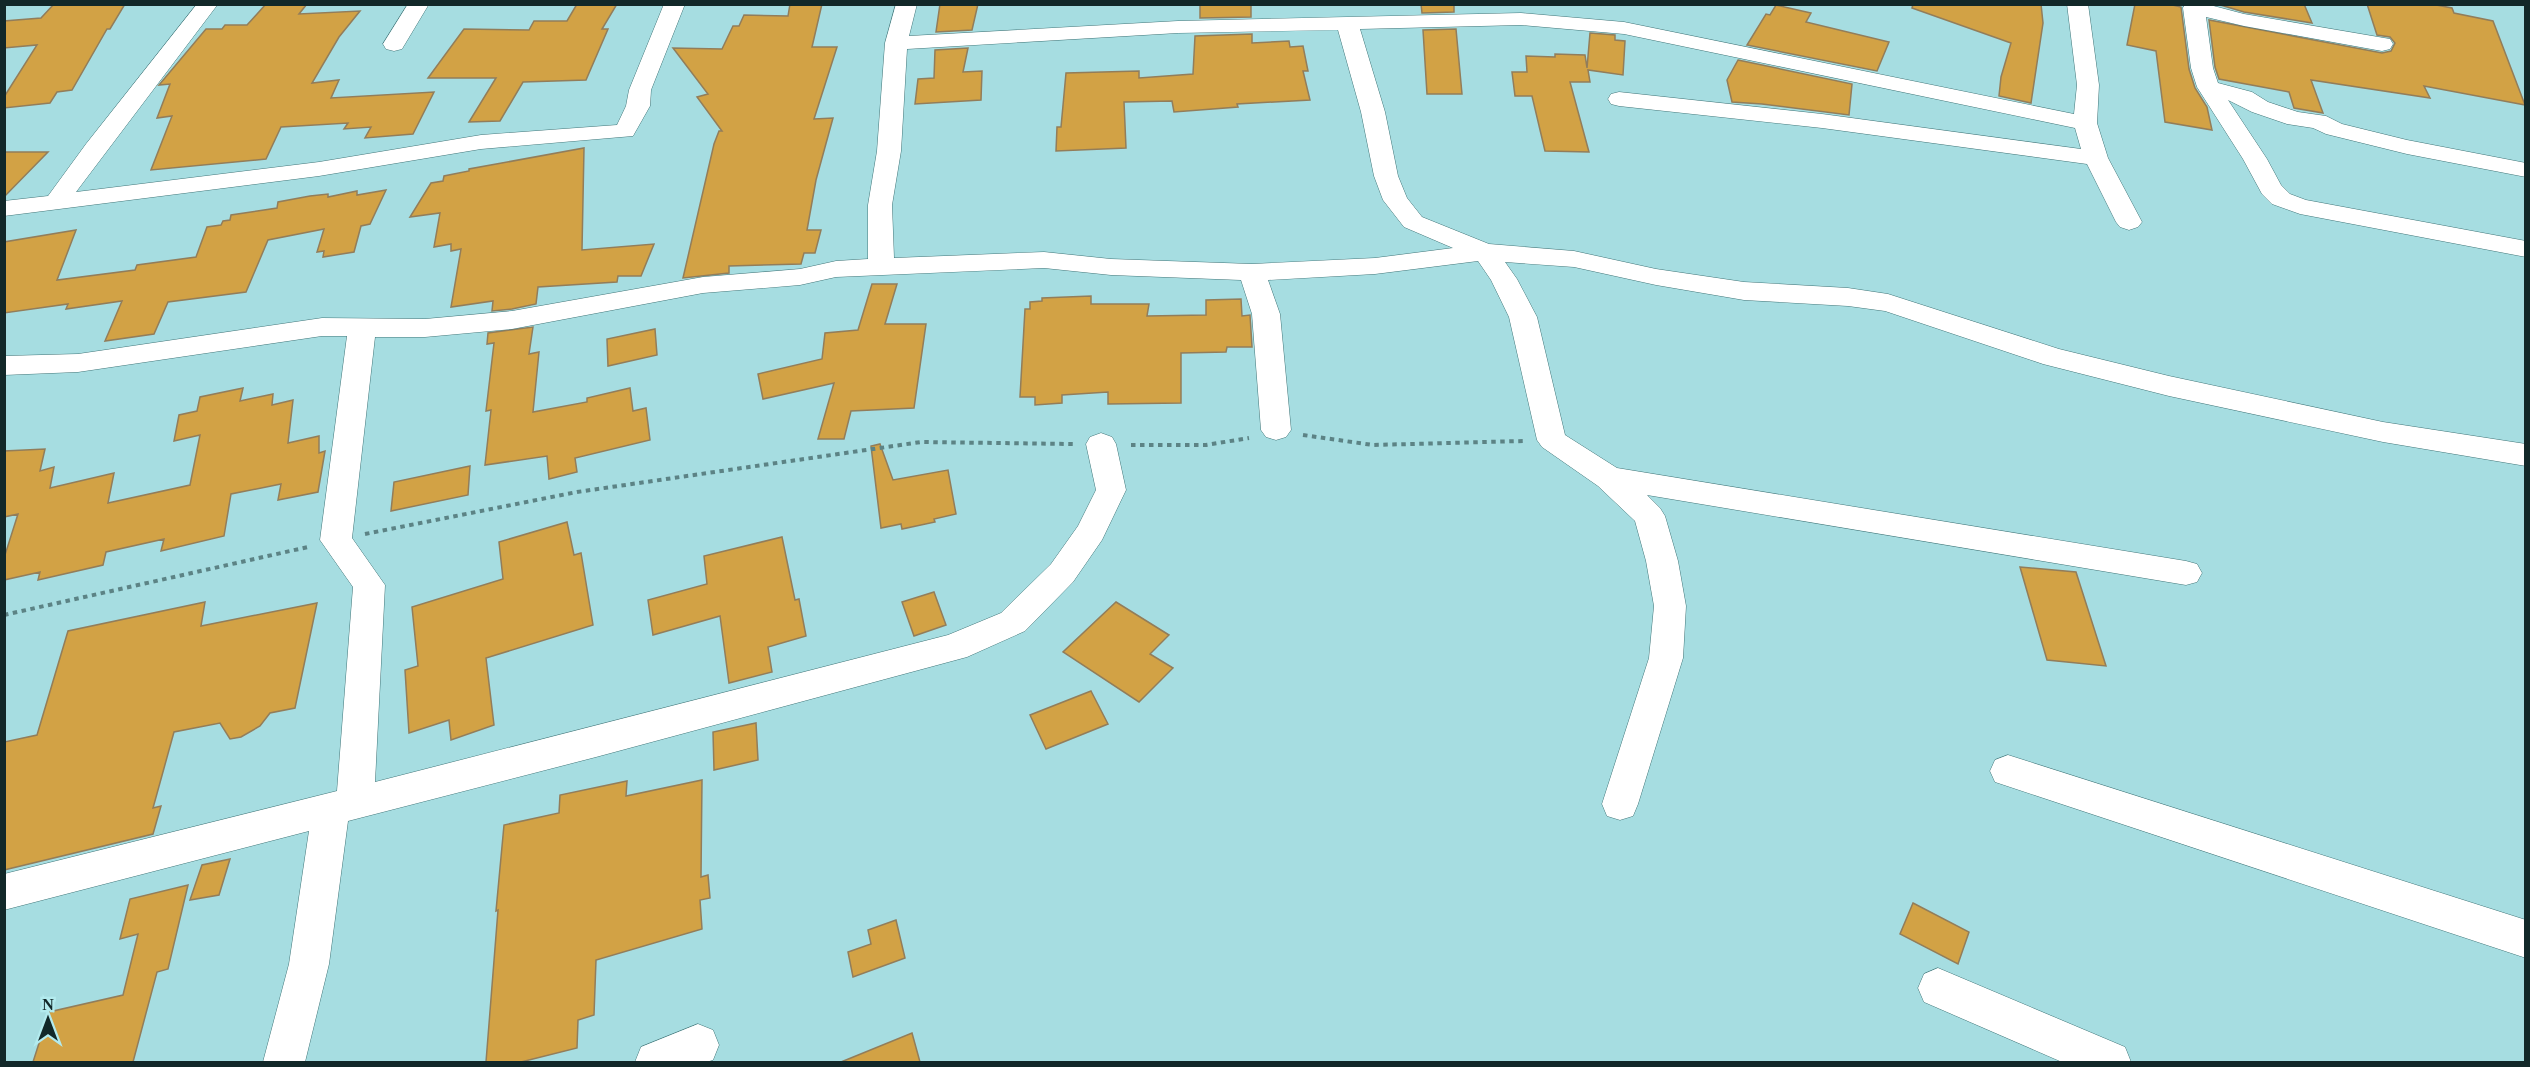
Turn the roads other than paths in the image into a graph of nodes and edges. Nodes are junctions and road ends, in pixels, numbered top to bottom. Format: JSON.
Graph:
{"nodes":[{"id":1,"x":208,"y":4,"type":"edge"},
{"id":2,"x":419,"y":4,"type":"edge"},
{"id":3,"x":675,"y":4,"type":"edge"},
{"id":4,"x":907,"y":4,"type":"edge"},
{"id":5,"x":1161,"y":4,"type":"edge"},
{"id":6,"x":1172,"y":4,"type":"edge"},
{"id":7,"x":2077,"y":4,"type":"edge"},
{"id":8,"x":2195,"y":6,"type":"edge"},
{"id":9,"x":1347,"y":23,"type":"junction"},
{"id":10,"x":1171,"y":28,"type":"junction"},
{"id":11,"x":394,"y":44,"type":"dead end"},
{"id":12,"x":896,"y":44,"type":"junction"},
{"id":13,"x":2382,"y":44,"type":"dead end"},
{"id":14,"x":2208,"y":87,"type":"junction"},
{"id":15,"x":1619,"y":99,"type":"dead end"},
{"id":16,"x":2085,"y":123,"type":"junction"},
{"id":17,"x":2096,"y":158,"type":"junction"},
{"id":18,"x":2526,"y":170,"type":"edge"},
{"id":19,"x":57,"y":201,"type":"junction"},
{"id":20,"x":4,"y":209,"type":"edge"},
{"id":21,"x":2129,"y":222,"type":"dead end"},
{"id":22,"x":2526,"y":249,"type":"edge"},
{"id":23,"x":1485,"y":252,"type":"junction"},
{"id":24,"x":881,"y":267,"type":"junction"},
{"id":25,"x":1252,"y":272,"type":"junction"},
{"id":26,"x":362,"y":328,"type":"junction"},
{"id":27,"x":4,"y":366,"type":"edge"},
{"id":28,"x":1276,"y":430,"type":"road end"},
{"id":29,"x":1101,"y":444,"type":"road end"},
{"id":30,"x":2526,"y":455,"type":"edge"},
{"id":31,"x":1609,"y":478,"type":"junction"},
{"id":32,"x":2186,"y":573,"type":"dead end"},
{"id":33,"x":2008,"y":771,"type":"dead end"},
{"id":34,"x":1620,"y":804,"type":"dead end"},
{"id":35,"x":343,"y":806,"type":"junction"},
{"id":36,"x":4,"y":892,"type":"edge"},
{"id":37,"x":2526,"y":939,"type":"edge"},
{"id":38,"x":1938,"y":988,"type":"dead end"},
{"id":39,"x":698,"y":1045,"type":"dead end"},
{"id":40,"x":284,"y":1062,"type":"edge"},
{"id":41,"x":656,"y":1062,"type":"edge"},
{"id":42,"x":2110,"y":1062,"type":"edge"}],
"edges":[{"from":1,"to":19,"type":"street"},
{"from":2,"to":11,"type":"street"},
{"from":3,"to":19,"type":"street"},
{"from":4,"to":12,"type":"street"},
{"from":5,"to":10,"type":"street"},
{"from":6,"to":10,"type":"street"},
{"from":7,"to":16,"type":"street"},
{"from":8,"to":13,"type":"street"},
{"from":8,"to":14,"type":"street"},
{"from":9,"to":10,"type":"street"},
{"from":9,"to":16,"type":"street"},
{"from":9,"to":23,"type":"street"},
{"from":10,"to":12,"type":"street"},
{"from":12,"to":24,"type":"street"},
{"from":14,"to":18,"type":"street"},
{"from":14,"to":22,"type":"street"},
{"from":15,"to":17,"type":"street"},
{"from":16,"to":17,"type":"street"},
{"from":17,"to":21,"type":"street"},
{"from":19,"to":20,"type":"street"},
{"from":23,"to":25,"type":"street"},
{"from":23,"to":30,"type":"street"},
{"from":23,"to":31,"type":"street"},
{"from":24,"to":25,"type":"street"},
{"from":24,"to":26,"type":"street"},
{"from":25,"to":28,"type":"street"},
{"from":26,"to":27,"type":"street"},
{"from":26,"to":35,"type":"street"},
{"from":29,"to":35,"type":"street"},
{"from":31,"to":32,"type":"street"},
{"from":31,"to":34,"type":"street"},
{"from":33,"to":37,"type":"street"},
{"from":35,"to":36,"type":"street"},
{"from":35,"to":40,"type":"street"},
{"from":38,"to":42,"type":"street"},
{"from":39,"to":41,"type":"street"}]}
